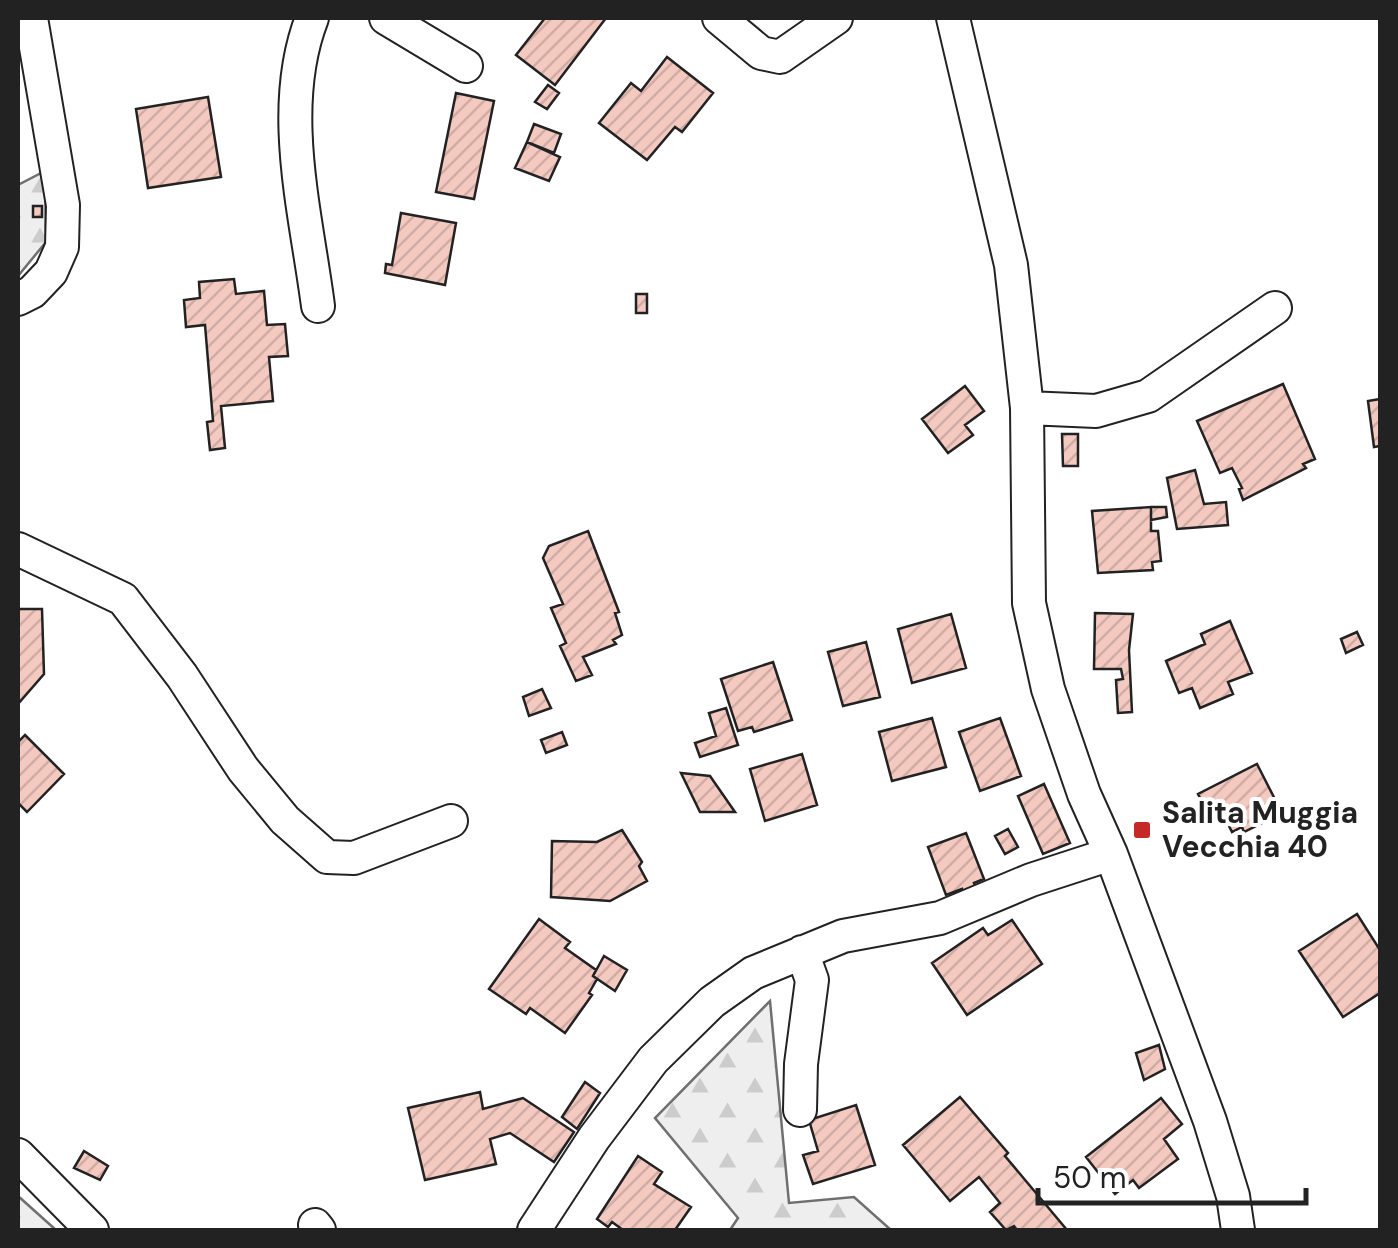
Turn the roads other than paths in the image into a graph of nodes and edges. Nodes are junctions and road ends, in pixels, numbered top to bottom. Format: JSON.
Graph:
{"nodes":[{"id":1,"x":30,"y":18,"type":"edge"},
{"id":2,"x":312,"y":18,"type":"edge"},
{"id":3,"x":386,"y":18,"type":"edge"},
{"id":4,"x":719,"y":18,"type":"edge"},
{"id":5,"x":836,"y":18,"type":"edge"},
{"id":6,"x":954,"y":18,"type":"edge"},
{"id":7,"x":466,"y":66,"type":"dead end"},
{"id":8,"x":18,"y":299,"type":"edge"},
{"id":9,"x":318,"y":306,"type":"dead end"},
{"id":10,"x":1275,"y":308,"type":"dead end"},
{"id":11,"x":1028,"y":408,"type":"junction"},
{"id":12,"x":18,"y":549,"type":"edge"},
{"id":13,"x":450,"y":821,"type":"dead end"},
{"id":14,"x":1111,"y":854,"type":"junction"},
{"id":15,"x":802,"y":952,"type":"junction"},
{"id":16,"x":800,"y":1110,"type":"dead end"},
{"id":17,"x":18,"y":1155,"type":"edge"},
{"id":18,"x":92,"y":1230,"type":"edge"},
{"id":19,"x":534,"y":1230,"type":"edge"},
{"id":20,"x":1238,"y":1230,"type":"edge"}],
"edges":[{"from":1,"to":8,"type":"street"},
{"from":2,"to":9,"type":"street"},
{"from":3,"to":7,"type":"street"},
{"from":4,"to":5,"type":"street"},
{"from":6,"to":11,"type":"street"},
{"from":10,"to":11,"type":"street"},
{"from":11,"to":14,"type":"street"},
{"from":12,"to":13,"type":"street"},
{"from":14,"to":15,"type":"street"},
{"from":14,"to":20,"type":"street"},
{"from":15,"to":16,"type":"street"},
{"from":15,"to":19,"type":"street"},
{"from":17,"to":18,"type":"street"}]}
